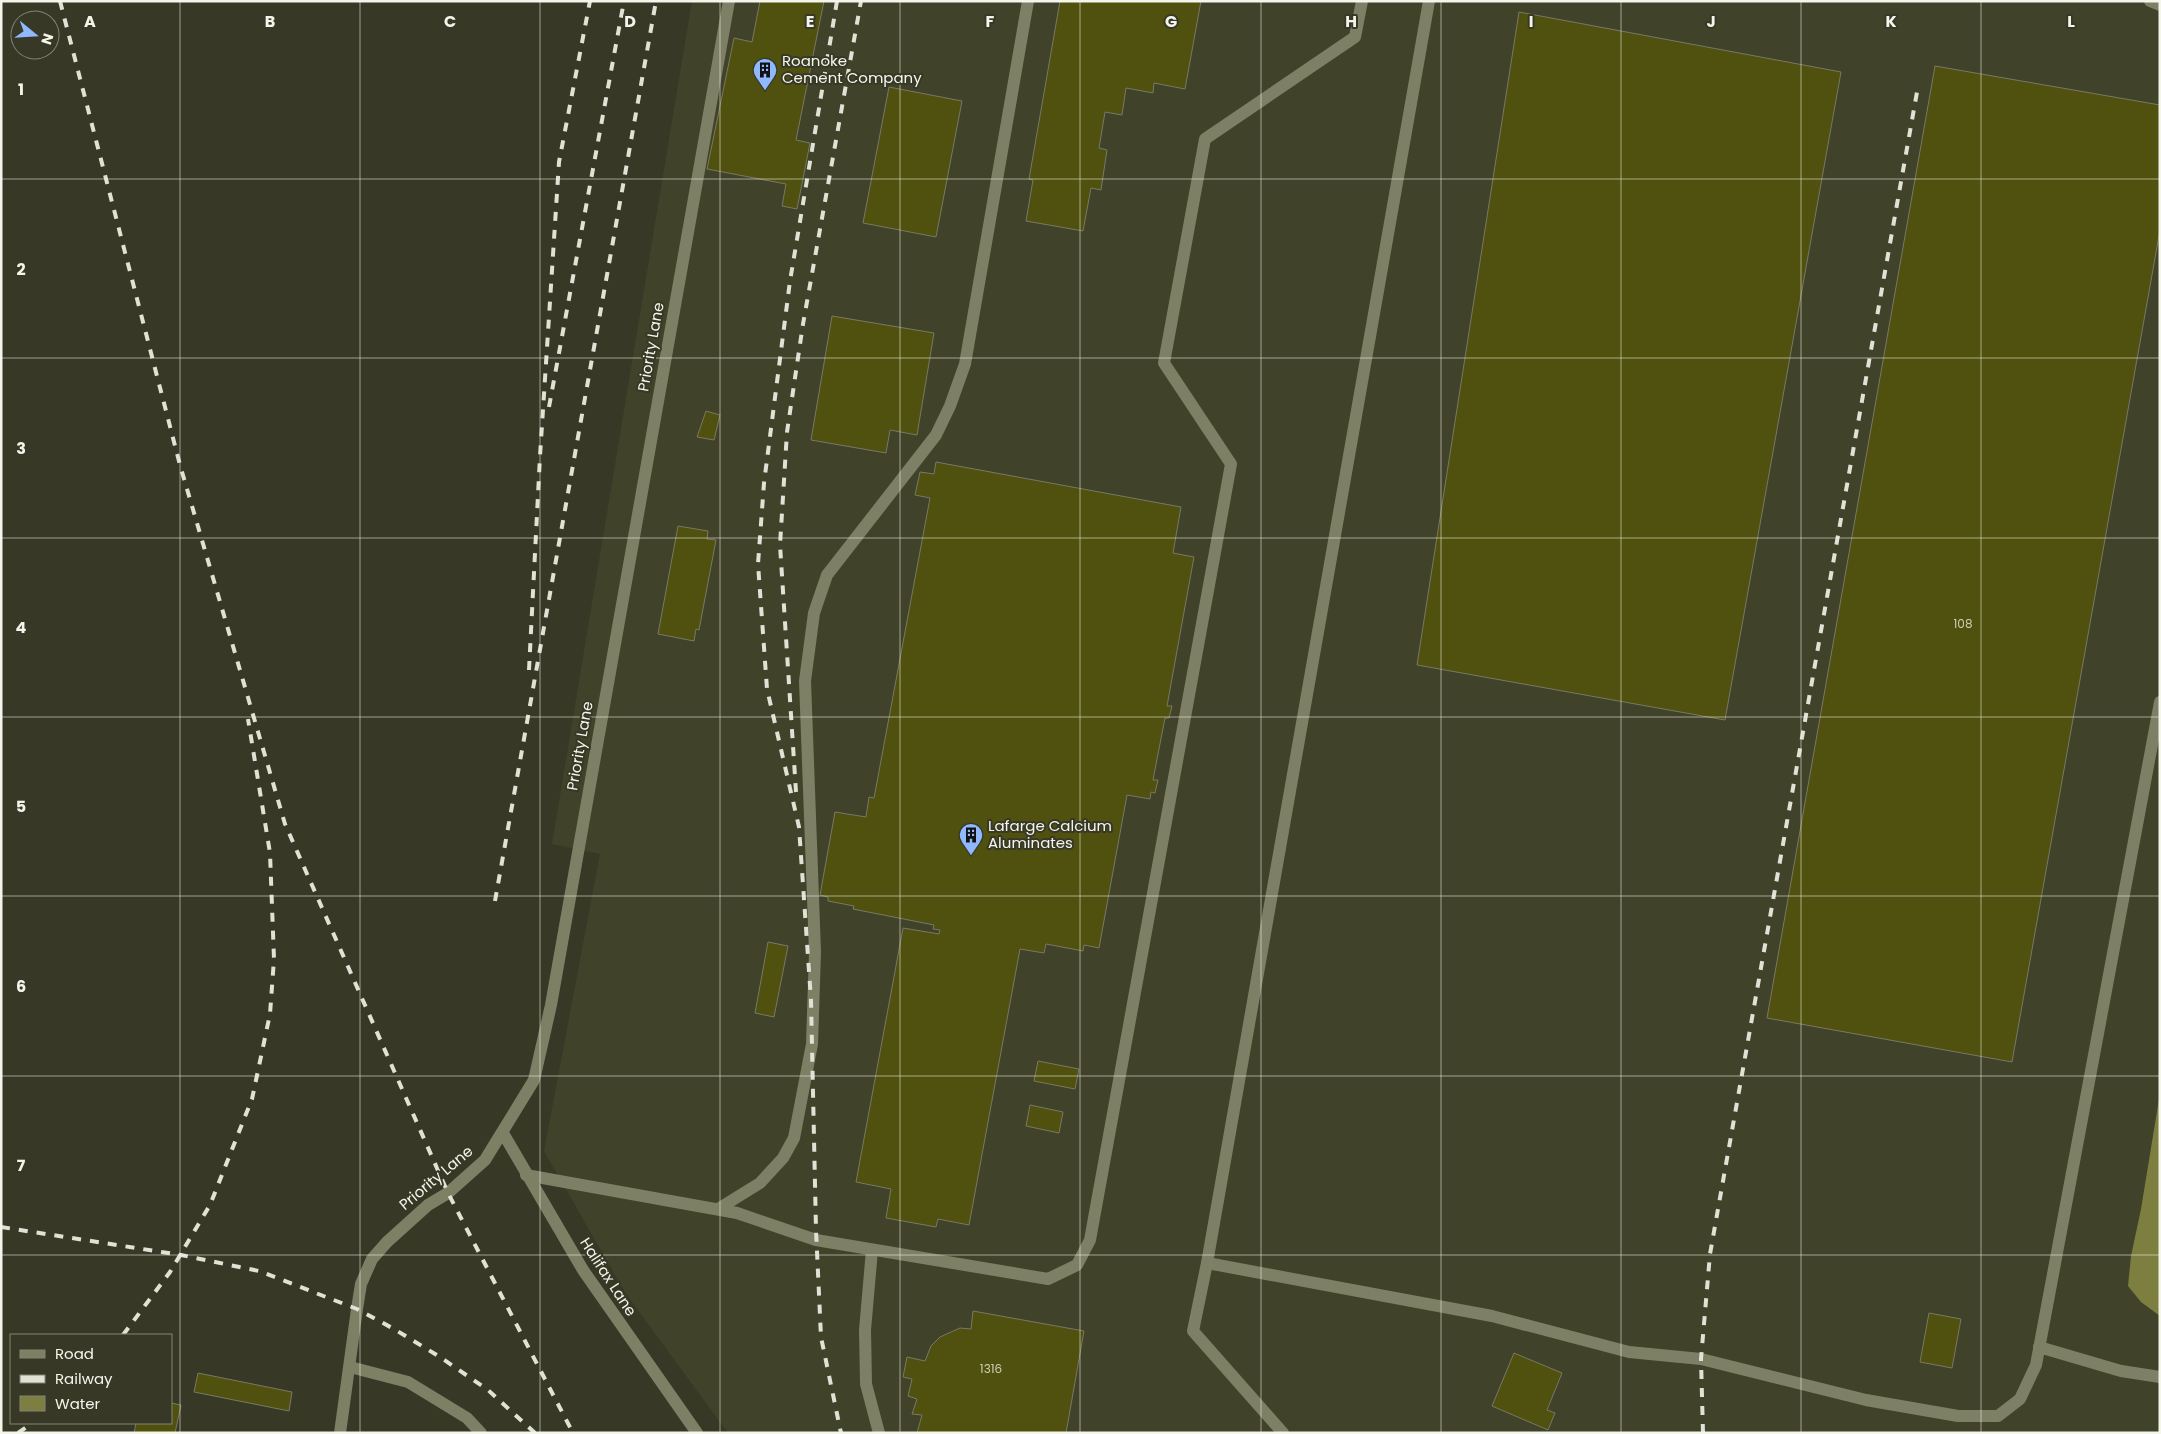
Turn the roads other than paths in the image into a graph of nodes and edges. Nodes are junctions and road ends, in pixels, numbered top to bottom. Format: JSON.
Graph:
{"nodes":[{"id":1,"x":729,"y":1,"type":"edge"},
{"id":2,"x":1028,"y":1,"type":"edge"},
{"id":3,"x":1362,"y":1,"type":"edge"},
{"id":4,"x":1429,"y":1,"type":"edge"},
{"id":5,"x":2150,"y":1,"type":"edge"},
{"id":6,"x":2160,"y":5,"type":"edge"},
{"id":7,"x":2160,"y":702,"type":"edge"},
{"id":8,"x":503,"y":1133,"type":"junction"},
{"id":9,"x":526,"y":1175,"type":"junction"},
{"id":10,"x":718,"y":1209,"type":"junction"},
{"id":11,"x":872,"y":1250,"type":"junction"},
{"id":12,"x":1207,"y":1263,"type":"junction"},
{"id":13,"x":2039,"y":1347,"type":"junction"},
{"id":14,"x":350,"y":1367,"type":"junction"},
{"id":15,"x":2160,"y":1377,"type":"edge"},
{"id":16,"x":340,"y":1433,"type":"edge"},
{"id":17,"x":481,"y":1433,"type":"edge"},
{"id":18,"x":697,"y":1433,"type":"edge"},
{"id":19,"x":879,"y":1433,"type":"edge"},
{"id":20,"x":1283,"y":1433,"type":"edge"}],
"edges":[{"from":1,"to":8,"type":"street","name":"Priority Lane"},
{"from":2,"to":10,"type":"street"},
{"from":3,"to":11,"type":"street"},
{"from":4,"to":12,"type":"street"},
{"from":5,"to":6,"type":"street"},
{"from":7,"to":13,"type":"street"},
{"from":8,"to":9,"type":"street","name":"Halifax Lane"},
{"from":8,"to":14,"type":"street","name":"Priority Lane"},
{"from":9,"to":10,"type":"street"},
{"from":9,"to":18,"type":"street","name":"Halifax Lane"},
{"from":10,"to":11,"type":"street"},
{"from":11,"to":19,"type":"street"},
{"from":12,"to":13,"type":"street"},
{"from":12,"to":20,"type":"street"},
{"from":13,"to":15,"type":"street"},
{"from":14,"to":16,"type":"street","name":"Priority Lane"},
{"from":14,"to":17,"type":"street"}]}
